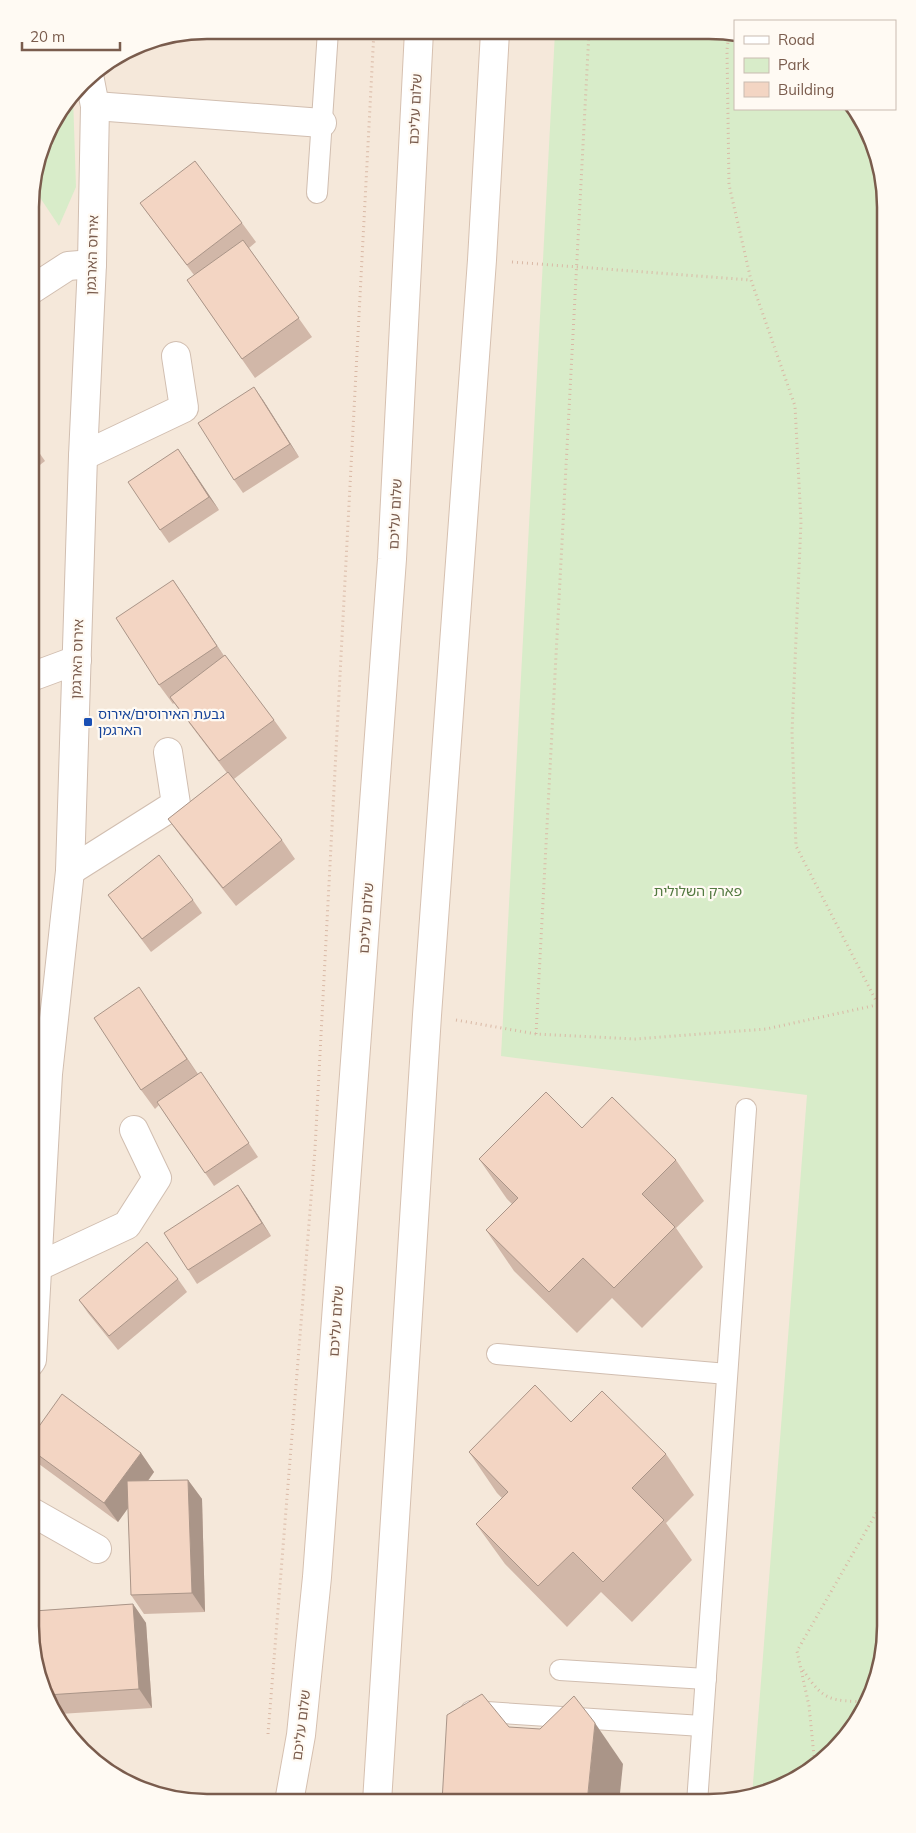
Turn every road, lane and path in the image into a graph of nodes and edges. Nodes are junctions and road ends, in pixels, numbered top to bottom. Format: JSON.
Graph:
{"nodes":[{"id":1,"x":327,"y":39,"type":"edge"},
{"id":2,"x":374,"y":39,"type":"edge"},
{"id":3,"x":419,"y":39,"type":"edge"},
{"id":4,"x":495,"y":39,"type":"edge"},
{"id":5,"x":589,"y":39,"type":"edge"},
{"id":6,"x":728,"y":40,"type":"edge"},
{"id":7,"x":91,"y":85,"type":"edge"},
{"id":8,"x":95,"y":106,"type":"junction"},
{"id":9,"x":322,"y":123,"type":"junction"},
{"id":10,"x":317,"y":193,"type":"dead end"},
{"id":11,"x":482,"y":260,"type":"junction"},
{"id":12,"x":92,"y":264,"type":"junction"},
{"id":13,"x":576,"y":268,"type":"junction"},
{"id":14,"x":751,"y":280,"type":"junction"},
{"id":15,"x":39,"y":285,"type":"edge"},
{"id":16,"x":176,"y":356,"type":"dead end"},
{"id":17,"x":83,"y":456,"type":"junction"},
{"id":18,"x":77,"y":660,"type":"junction"},
{"id":19,"x":39,"y":674,"type":"edge"},
{"id":20,"x":168,"y":752,"type":"dead end"},
{"id":21,"x":70,"y":871,"type":"junction"},
{"id":22,"x":877,"y":1003,"type":"edge"},
{"id":23,"x":877,"y":1005,"type":"edge"},
{"id":24,"x":427,"y":1014,"type":"junction"},
{"id":25,"x":536,"y":1034,"type":"junction"},
{"id":26,"x":39,"y":1075,"type":"edge"},
{"id":27,"x":746,"y":1109,"type":"dead end"},
{"id":28,"x":134,"y":1130,"type":"dead end"},
{"id":29,"x":39,"y":1266,"type":"edge"},
{"id":30,"x":497,"y":1354,"type":"dead end"},
{"id":31,"x":727,"y":1374,"type":"junction"},
{"id":32,"x":877,"y":1512,"type":"edge"},
{"id":33,"x":39,"y":1516,"type":"edge"},
{"id":34,"x":97,"y":1549,"type":"dead end"},
{"id":35,"x":801,"y":1668,"type":"junction"},
{"id":36,"x":560,"y":1670,"type":"dead end"},
{"id":37,"x":706,"y":1678,"type":"junction"},
{"id":38,"x":859,"y":1702,"type":"edge"},
{"id":39,"x":461,"y":1710,"type":"edge"},
{"id":40,"x":702,"y":1726,"type":"junction"},
{"id":41,"x":267,"y":1739,"type":"dead end"},
{"id":42,"x":814,"y":1758,"type":"edge"},
{"id":43,"x":290,"y":1794,"type":"edge"},
{"id":44,"x":378,"y":1794,"type":"edge"},
{"id":45,"x":698,"y":1794,"type":"edge"}],
"edges":[{"from":1,"to":9,"type":"lane"},
{"from":2,"to":41,"type":"path"},
{"from":3,"to":43,"type":"main road","name":"שלום עליכם"},
{"from":4,"to":11,"type":"main road"},
{"from":5,"to":13,"type":"path"},
{"from":6,"to":14,"type":"path"},
{"from":7,"to":8,"type":"main road","name":"אירוס הארגמן"},
{"from":8,"to":9,"type":"main road"},
{"from":8,"to":12,"type":"main road","name":"אירוס הארגמן"},
{"from":9,"to":10,"type":"lane"},
{"from":11,"to":13,"type":"path"},
{"from":11,"to":24,"type":"main road"},
{"from":12,"to":15,"type":"main road"},
{"from":12,"to":17,"type":"main road","name":"אירוס הארגמן"},
{"from":13,"to":14,"type":"path"},
{"from":13,"to":25,"type":"path"},
{"from":14,"to":22,"type":"path"},
{"from":16,"to":17,"type":"main road"},
{"from":17,"to":18,"type":"main road","name":"אירוס הארגמן"},
{"from":18,"to":19,"type":"main road"},
{"from":18,"to":21,"type":"main road","name":"אירוס הארגמן"},
{"from":20,"to":21,"type":"main road"},
{"from":21,"to":26,"type":"main road","name":"אירוס הארגמן"},
{"from":23,"to":25,"type":"path"},
{"from":24,"to":25,"type":"path"},
{"from":24,"to":44,"type":"main road"},
{"from":27,"to":31,"type":"lane"},
{"from":28,"to":29,"type":"main road"},
{"from":30,"to":31,"type":"lane"},
{"from":31,"to":37,"type":"lane"},
{"from":32,"to":35,"type":"path"},
{"from":33,"to":34,"type":"main road"},
{"from":35,"to":38,"type":"path"},
{"from":35,"to":42,"type":"path"},
{"from":36,"to":37,"type":"lane"},
{"from":37,"to":40,"type":"lane"},
{"from":39,"to":40,"type":"lane"},
{"from":40,"to":45,"type":"lane"}]}
